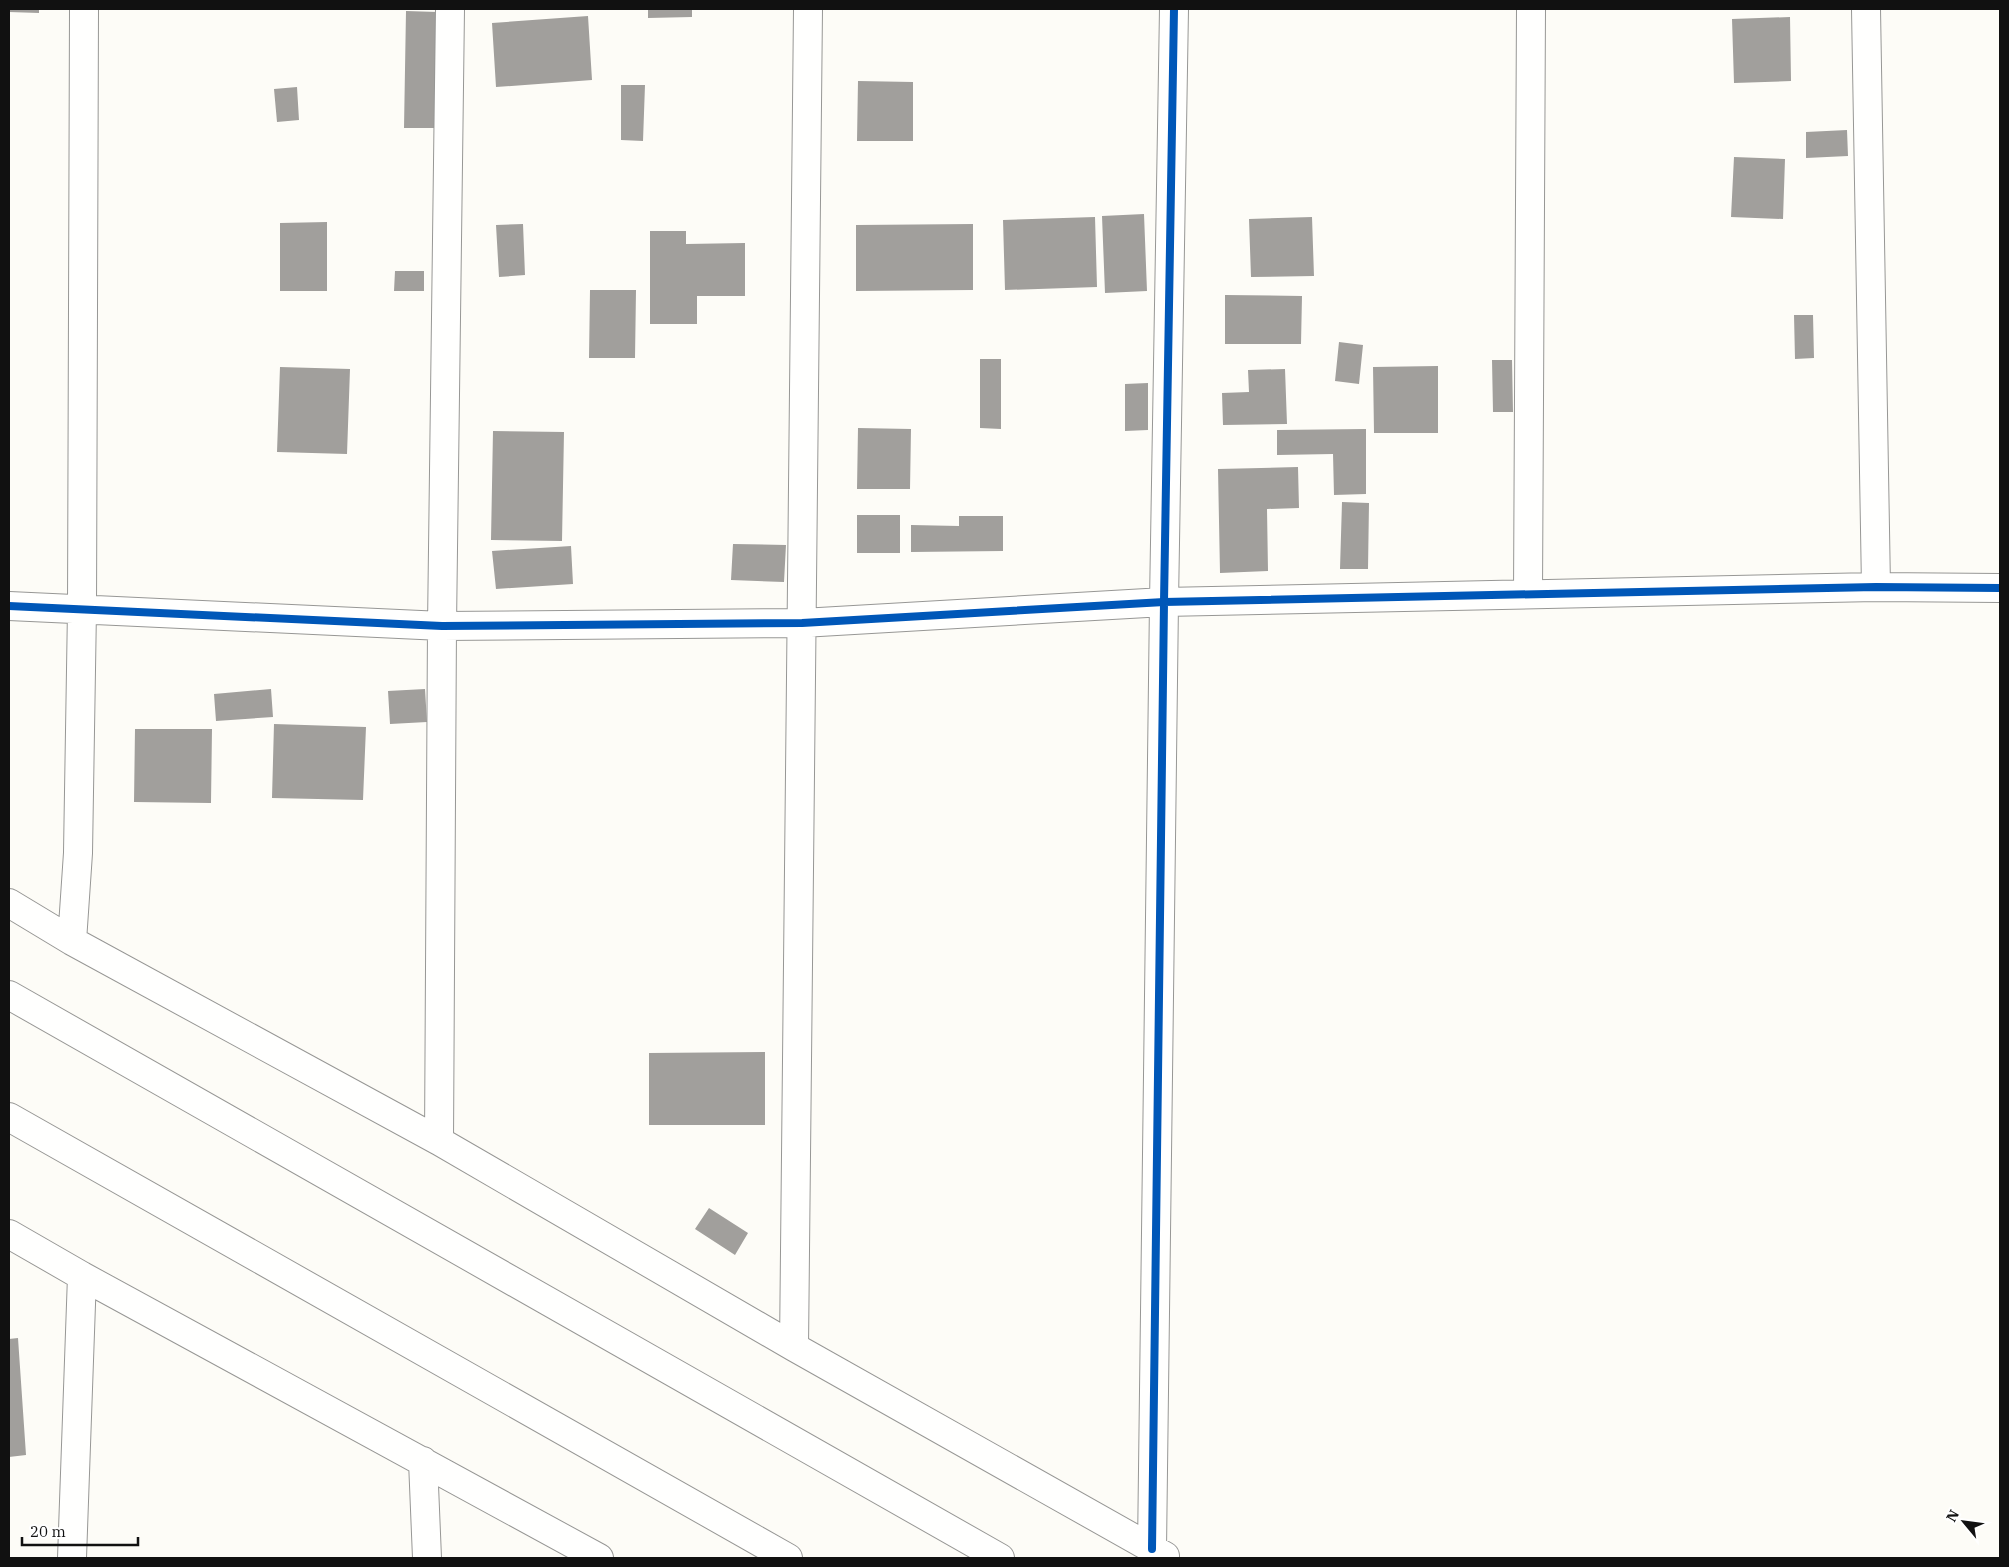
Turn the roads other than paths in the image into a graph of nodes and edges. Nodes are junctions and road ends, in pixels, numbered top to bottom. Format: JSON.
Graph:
{"nodes":[{"id":1,"x":84,"y":9,"type":"edge"},
{"id":2,"x":450,"y":9,"type":"edge"},
{"id":3,"x":808,"y":9,"type":"edge"},
{"id":4,"x":1174,"y":9,"type":"edge"},
{"id":5,"x":1531,"y":9,"type":"edge"},
{"id":6,"x":1866,"y":9,"type":"edge"},
{"id":7,"x":1876,"y":587,"type":"junction"},
{"id":8,"x":2000,"y":588,"type":"edge"},
{"id":9,"x":1528,"y":594,"type":"junction"},
{"id":10,"x":1164,"y":602,"type":"junction"},
{"id":11,"x":9,"y":606,"type":"edge"},
{"id":12,"x":82,"y":609,"type":"junction"},
{"id":13,"x":802,"y":624,"type":"junction"},
{"id":14,"x":442,"y":626,"type":"junction"},
{"id":15,"x":9,"y":903,"type":"edge"},
{"id":16,"x":72,"y":941,"type":"junction"},
{"id":17,"x":9,"y":995,"type":"edge"},
{"id":18,"x":9,"y":1117,"type":"edge"},
{"id":19,"x":439,"y":1141,"type":"junction"},
{"id":20,"x":9,"y":1234,"type":"edge"},
{"id":21,"x":82,"y":1276,"type":"junction"},
{"id":22,"x":794,"y":1347,"type":"junction"},
{"id":23,"x":423,"y":1461,"type":"junction"},
{"id":24,"x":1160,"y":1554,"type":"edge"},
{"id":25,"x":72,"y":1558,"type":"edge"},
{"id":26,"x":427,"y":1558,"type":"edge"},
{"id":27,"x":599,"y":1558,"type":"edge"},
{"id":28,"x":788,"y":1558,"type":"edge"},
{"id":29,"x":1000,"y":1558,"type":"edge"}],
"edges":[{"from":1,"to":12,"type":"street"},
{"from":2,"to":14,"type":"street"},
{"from":3,"to":13,"type":"street"},
{"from":4,"to":10,"type":"street"},
{"from":5,"to":9,"type":"street"},
{"from":6,"to":7,"type":"street"},
{"from":7,"to":8,"type":"street"},
{"from":7,"to":9,"type":"street"},
{"from":9,"to":10,"type":"street"},
{"from":10,"to":13,"type":"street"},
{"from":10,"to":24,"type":"street"},
{"from":11,"to":12,"type":"street"},
{"from":12,"to":14,"type":"street"},
{"from":12,"to":16,"type":"street"},
{"from":13,"to":14,"type":"street"},
{"from":13,"to":22,"type":"street"},
{"from":14,"to":19,"type":"street"},
{"from":15,"to":16,"type":"street"},
{"from":16,"to":19,"type":"street"},
{"from":17,"to":29,"type":"street"},
{"from":18,"to":28,"type":"street"},
{"from":19,"to":22,"type":"street"},
{"from":20,"to":21,"type":"street"},
{"from":21,"to":23,"type":"street"},
{"from":21,"to":25,"type":"street"},
{"from":22,"to":24,"type":"street"},
{"from":23,"to":26,"type":"street"},
{"from":23,"to":27,"type":"street"}]}
